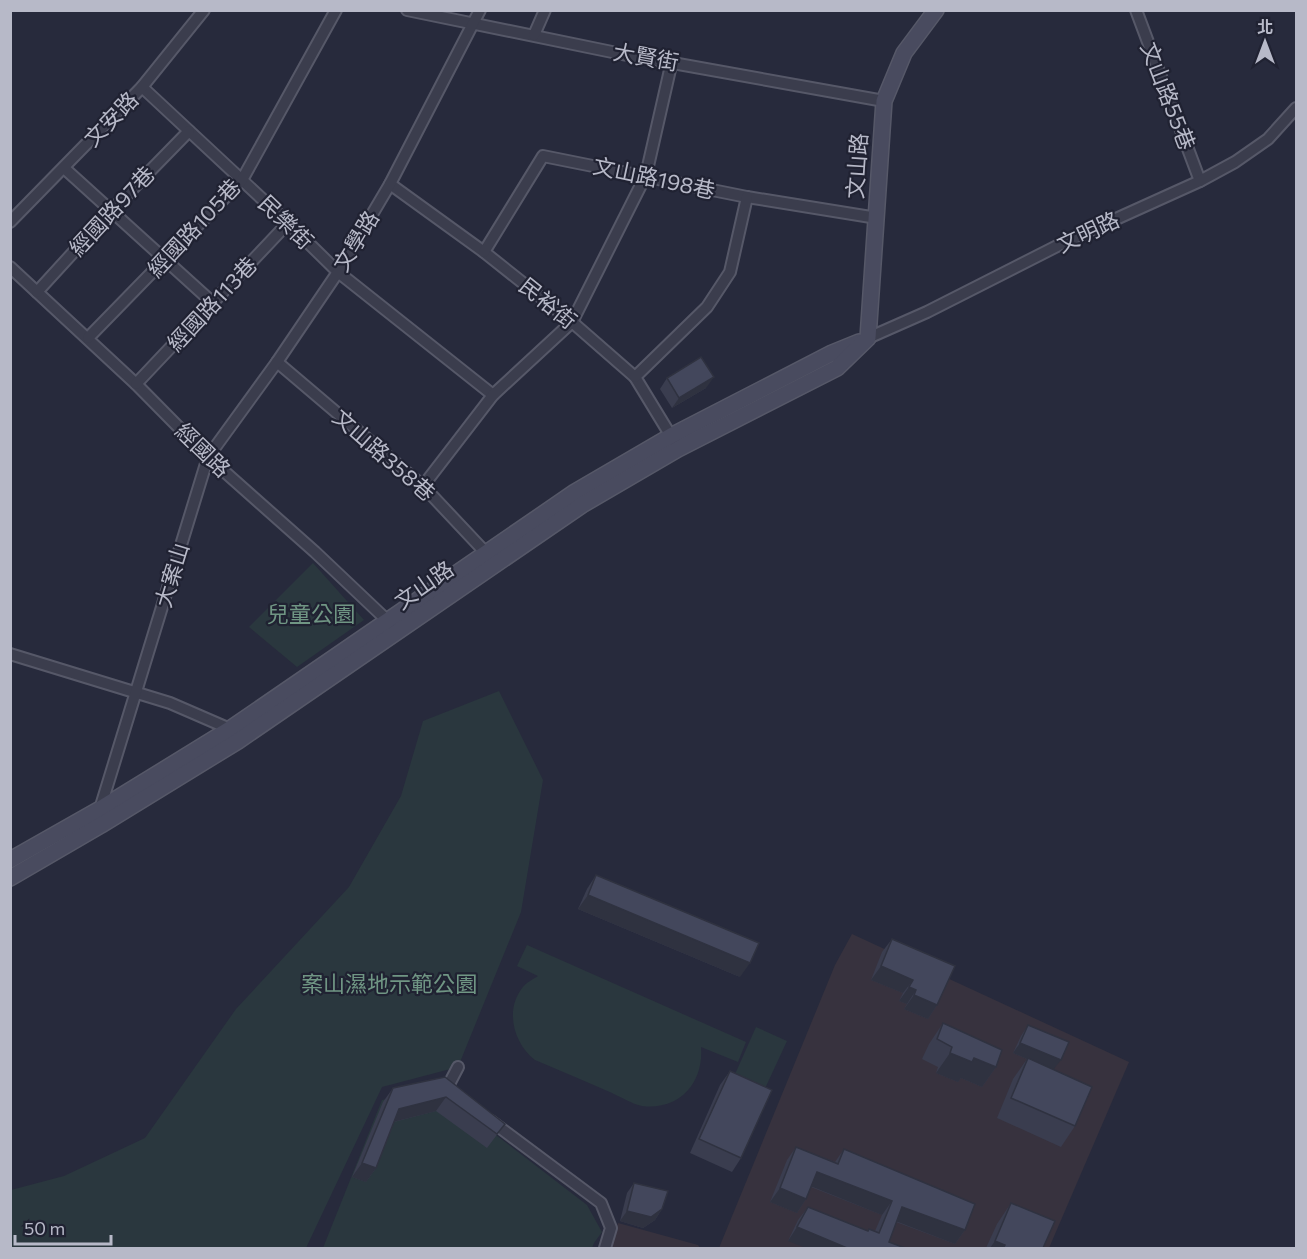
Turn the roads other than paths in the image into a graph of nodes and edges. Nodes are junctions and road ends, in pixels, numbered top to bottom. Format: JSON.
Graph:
{"nodes":[{"id":1,"x":204,"y":10,"type":"edge"},
{"id":2,"x":336,"y":10,"type":"edge"},
{"id":3,"x":407,"y":10,"type":"edge"},
{"id":4,"x":480,"y":10,"type":"edge"},
{"id":5,"x":545,"y":10,"type":"edge"},
{"id":6,"x":936,"y":10,"type":"edge"},
{"id":7,"x":1136,"y":10,"type":"edge"},
{"id":8,"x":474,"y":23,"type":"junction"},
{"id":9,"x":534,"y":35,"type":"junction"},
{"id":10,"x":672,"y":61,"type":"junction"},
{"id":11,"x":142,"y":87,"type":"junction"},
{"id":12,"x":884,"y":100,"type":"junction"},
{"id":13,"x":1296,"y":108,"type":"edge"},
{"id":14,"x":189,"y":131,"type":"junction"},
{"id":15,"x":64,"y":168,"type":"junction"},
{"id":16,"x":646,"y":176,"type":"junction"},
{"id":17,"x":242,"y":180,"type":"junction"},
{"id":18,"x":1200,"y":181,"type":"junction"},
{"id":19,"x":390,"y":184,"type":"junction"},
{"id":20,"x":747,"y":197,"type":"junction"},
{"id":21,"x":111,"y":211,"type":"junction"},
{"id":22,"x":877,"y":218,"type":"junction"},
{"id":23,"x":10,"y":222,"type":"edge"},
{"id":24,"x":288,"y":223,"type":"junction"},
{"id":25,"x":484,"y":252,"type":"junction"},
{"id":26,"x":165,"y":259,"type":"junction"},
{"id":27,"x":10,"y":267,"type":"edge"},
{"id":28,"x":338,"y":272,"type":"junction"},
{"id":29,"x":37,"y":292,"type":"junction"},
{"id":30,"x":213,"y":303,"type":"junction"},
{"id":31,"x":572,"y":322,"type":"junction"},
{"id":32,"x":88,"y":338,"type":"junction"},
{"id":33,"x":868,"y":338,"type":"junction"},
{"id":34,"x":277,"y":362,"type":"junction"},
{"id":35,"x":635,"y":378,"type":"junction"},
{"id":36,"x":136,"y":384,"type":"junction"},
{"id":37,"x":493,"y":395,"type":"junction"},
{"id":38,"x":675,"y":442,"type":"junction"},
{"id":39,"x":208,"y":457,"type":"junction"},
{"id":40,"x":423,"y":486,"type":"junction"},
{"id":41,"x":486,"y":553,"type":"junction"},
{"id":42,"x":392,"y":626,"type":"junction"},
{"id":43,"x":10,"y":654,"type":"edge"},
{"id":44,"x":135,"y":693,"type":"junction"},
{"id":45,"x":234,"y":735,"type":"junction"},
{"id":46,"x":99,"y":809,"type":"junction"},
{"id":47,"x":14,"y":867,"type":"edge"},
{"id":48,"x":458,"y":1067,"type":"dead end"},
{"id":49,"x":466,"y":1101,"type":"edge"},
{"id":50,"x":484,"y":1115,"type":"edge"},
{"id":51,"x":605,"y":1248,"type":"edge"}],
"edges":[{"from":1,"to":11,"type":"street","name":"文安路"},
{"from":2,"to":17,"type":"street","name":"經國路105巷"},
{"from":3,"to":8,"type":"street","name":"大賢街"},
{"from":4,"to":8,"type":"street","name":"文學路"},
{"from":5,"to":9,"type":"street"},
{"from":6,"to":12,"type":"main road","name":"文山路"},
{"from":7,"to":18,"type":"street","name":"文山路55巷"},
{"from":8,"to":9,"type":"street","name":"大賢街"},
{"from":8,"to":19,"type":"street","name":"文學路"},
{"from":9,"to":10,"type":"street","name":"大賢街"},
{"from":10,"to":12,"type":"street","name":"大賢街"},
{"from":10,"to":16,"type":"street"},
{"from":11,"to":14,"type":"street","name":"民樂街"},
{"from":11,"to":15,"type":"street","name":"文安路"},
{"from":12,"to":22,"type":"main road","name":"文山路"},
{"from":13,"to":18,"type":"street","name":"文明路"},
{"from":14,"to":17,"type":"street","name":"民樂街"},
{"from":14,"to":21,"type":"street","name":"經國路97巷"},
{"from":15,"to":21,"type":"street"},
{"from":15,"to":23,"type":"street","name":"文安路"},
{"from":16,"to":20,"type":"street","name":"文山路198巷"},
{"from":16,"to":25,"type":"street","name":"文山路198巷"},
{"from":16,"to":31,"type":"street"},
{"from":17,"to":24,"type":"street","name":"民樂街"},
{"from":17,"to":26,"type":"street","name":"經國路105巷"},
{"from":18,"to":33,"type":"street","name":"文明路"},
{"from":19,"to":25,"type":"street","name":"民裕街"},
{"from":19,"to":28,"type":"street","name":"文學路"},
{"from":20,"to":22,"type":"street","name":"文山路198巷"},
{"from":20,"to":35,"type":"street"},
{"from":21,"to":26,"type":"street"},
{"from":21,"to":29,"type":"street","name":"經國路97巷"},
{"from":22,"to":33,"type":"main road","name":"文山路"},
{"from":24,"to":28,"type":"street","name":"民樂街"},
{"from":24,"to":30,"type":"street","name":"經國路113巷"},
{"from":25,"to":31,"type":"street","name":"民裕街"},
{"from":26,"to":30,"type":"street"},
{"from":26,"to":32,"type":"street","name":"經國路105巷"},
{"from":27,"to":29,"type":"street","name":"經國路"},
{"from":28,"to":34,"type":"street","name":"文學路"},
{"from":28,"to":37,"type":"street","name":"民樂街"},
{"from":29,"to":32,"type":"street","name":"經國路"},
{"from":30,"to":36,"type":"street","name":"經國路113巷"},
{"from":31,"to":35,"type":"street","name":"民裕街"},
{"from":31,"to":37,"type":"street"},
{"from":32,"to":36,"type":"street","name":"經國路"},
{"from":33,"to":38,"type":"main road","name":"文山路"},
{"from":34,"to":39,"type":"street","name":"文學路"},
{"from":34,"to":40,"type":"street","name":"文山路358巷"},
{"from":35,"to":38,"type":"street","name":"民裕街"},
{"from":36,"to":39,"type":"street","name":"經國路"},
{"from":37,"to":40,"type":"street"},
{"from":38,"to":41,"type":"main road","name":"文山路"},
{"from":38,"to":42,"type":"main road","name":"文山路"},
{"from":39,"to":42,"type":"street","name":"經國路"},
{"from":39,"to":44,"type":"street","name":"大案山"},
{"from":40,"to":41,"type":"street","name":"文山路358巷"},
{"from":41,"to":42,"type":"main road","name":"文山路"},
{"from":42,"to":45,"type":"main road","name":"文山路"},
{"from":43,"to":44,"type":"street"},
{"from":44,"to":45,"type":"street"},
{"from":44,"to":46,"type":"street","name":"大案山"},
{"from":45,"to":46,"type":"main road","name":"文山路"},
{"from":45,"to":47,"type":"main road","name":"文山路"},
{"from":46,"to":47,"type":"main road","name":"文山路"},
{"from":48,"to":49,"type":"street"},
{"from":50,"to":51,"type":"street"}]}
